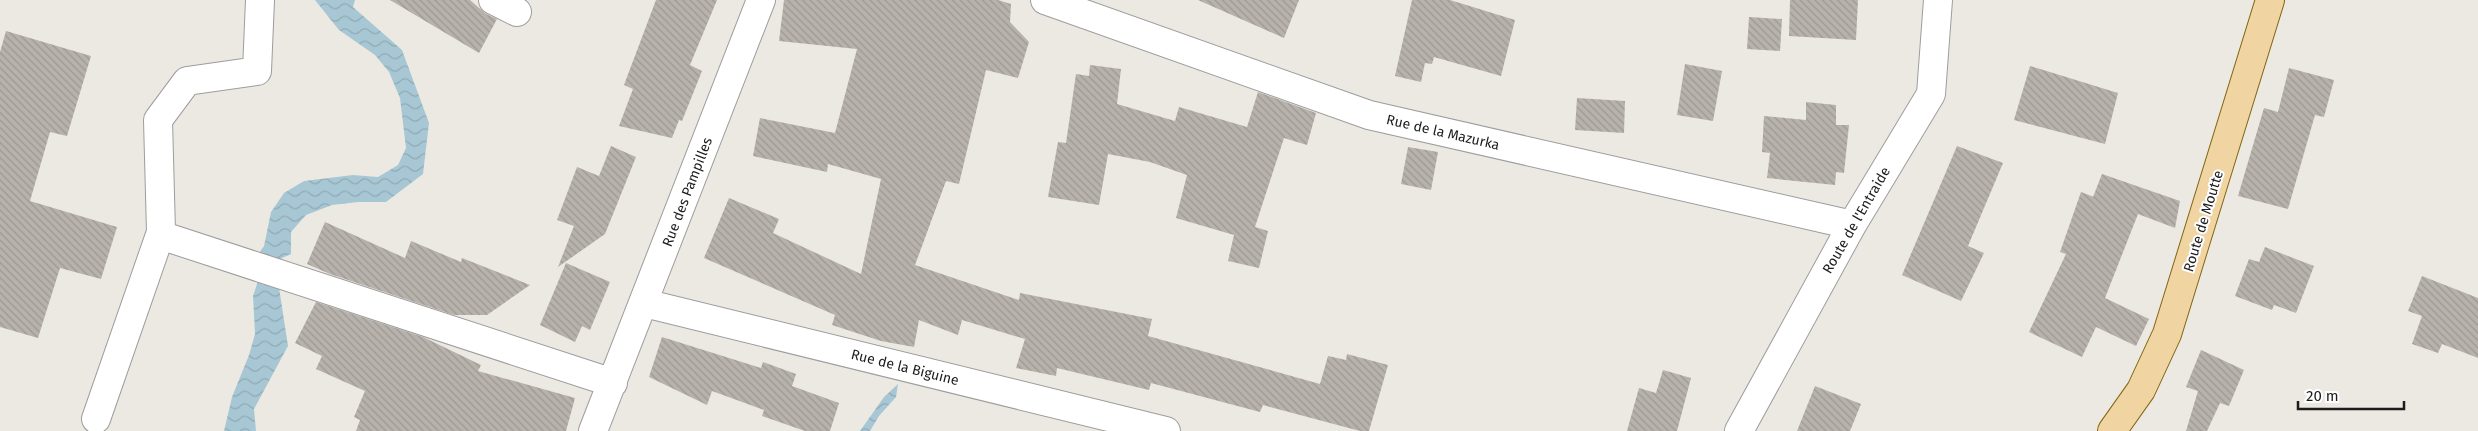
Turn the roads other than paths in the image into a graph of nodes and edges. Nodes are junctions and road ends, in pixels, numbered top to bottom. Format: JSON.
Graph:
{"nodes":[{"id":1,"x":260,"y":0,"type":"edge"},
{"id":2,"x":493,"y":0,"type":"edge"},
{"id":3,"x":762,"y":0,"type":"edge"},
{"id":4,"x":1045,"y":0,"type":"edge"},
{"id":5,"x":1938,"y":0,"type":"edge"},
{"id":6,"x":2270,"y":0,"type":"edge"},
{"id":7,"x":517,"y":12,"type":"dead end"},
{"id":8,"x":1852,"y":225,"type":"junction"},
{"id":9,"x":160,"y":235,"type":"junction"},
{"id":10,"x":644,"y":303,"type":"junction"},
{"id":11,"x":613,"y":383,"type":"junction"},
{"id":12,"x":96,"y":419,"type":"dead end"},
{"id":13,"x":593,"y":431,"type":"edge"},
{"id":14,"x":1166,"y":431,"type":"edge"},
{"id":15,"x":1739,"y":431,"type":"edge"},
{"id":16,"x":2112,"y":431,"type":"edge"}],
"edges":[{"from":1,"to":9,"type":"street"},
{"from":2,"to":7,"type":"street"},
{"from":3,"to":10,"type":"street","name":"Rue des Pampilles"},
{"from":4,"to":8,"type":"street","name":"Rue de la Mazurka"},
{"from":5,"to":8,"type":"street","name":"Route de l'Entraide"},
{"from":6,"to":16,"type":"main road","name":"Route de Moutte"},
{"from":8,"to":15,"type":"street","name":"Route de l'Entraide"},
{"from":9,"to":11,"type":"street"},
{"from":9,"to":12,"type":"street"},
{"from":10,"to":11,"type":"street","name":"Rue des Pampilles"},
{"from":10,"to":14,"type":"street","name":"Rue de la Biguine"},
{"from":11,"to":13,"type":"street","name":"Rue des Pampilles"}]}
